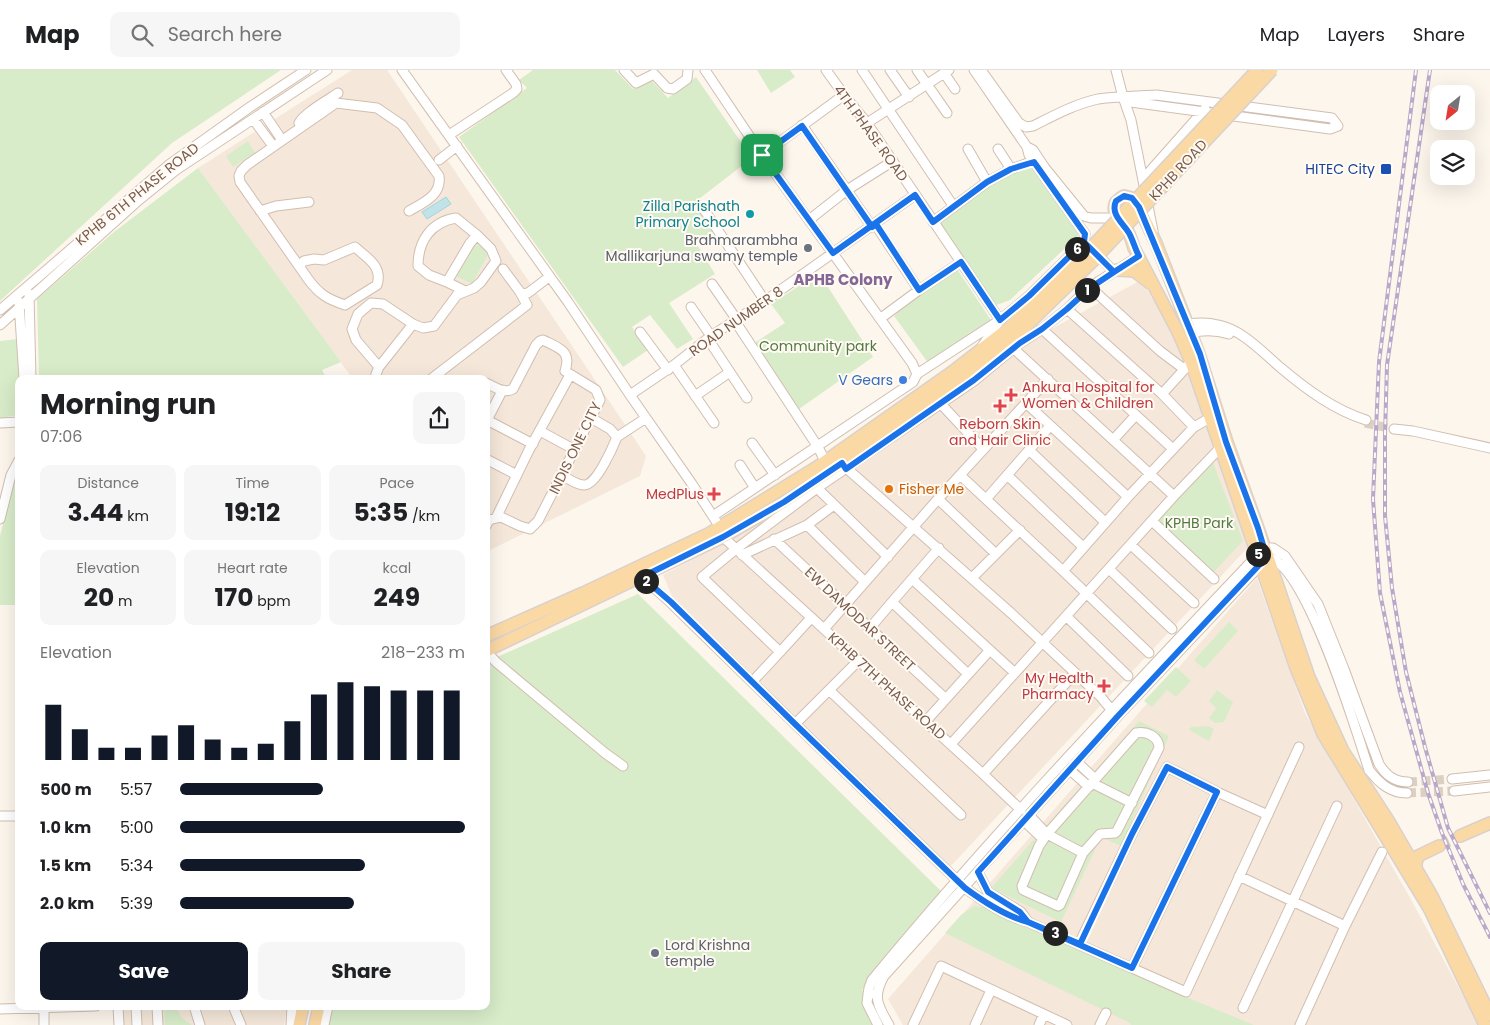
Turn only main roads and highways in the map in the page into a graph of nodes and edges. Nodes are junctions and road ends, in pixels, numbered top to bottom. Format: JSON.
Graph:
{"nodes":[{"id":1,"x":1257,"y":70,"type":"edge"},
{"id":2,"x":1272,"y":70,"type":"edge"},
{"id":3,"x":1116,"y":271,"type":"road end"},
{"id":4,"x":1155,"y":288,"type":"junction"},
{"id":5,"x":1015,"y":329,"type":"junction"},
{"id":6,"x":1185,"y":330,"type":"junction"},
{"id":7,"x":721,"y":532,"type":"junction"},
{"id":8,"x":1262,"y":555,"type":"junction"},
{"id":9,"x":490,"y":634,"type":"edge"},
{"id":10,"x":490,"y":649,"type":"edge"},
{"id":11,"x":1490,"y":822,"type":"edge"},
{"id":12,"x":1460,"y":836,"type":"tunnel mouth"},
{"id":13,"x":1438,"y":846,"type":"tunnel mouth"},
{"id":14,"x":1416,"y":870,"type":"junction"},
{"id":15,"x":302,"y":1010,"type":"edge"},
{"id":16,"x":318,"y":1010,"type":"edge"},
{"id":17,"x":1490,"y":1015,"type":"edge"},
{"id":18,"x":299,"y":1025,"type":"edge"},
{"id":19,"x":315,"y":1025,"type":"edge"},
{"id":20,"x":1485,"y":1025,"type":"edge"}],
"edges":[{"from":1,"to":5,"type":"main road","name":"KPHB ROAD","bridge":true},
{"from":2,"to":5,"type":"main road","name":"KPHB ROAD","bridge":true},
{"from":3,"to":4,"type":"main road"},
{"from":4,"to":6,"type":"main road"},
{"from":4,"to":6,"type":"main road"},
{"from":5,"to":7,"type":"main road"},
{"from":5,"to":7,"type":"main road"},
{"from":6,"to":8,"type":"main road"},
{"from":6,"to":8,"type":"main road"},
{"from":7,"to":9,"type":"main road"},
{"from":7,"to":10,"type":"main road"},
{"from":8,"to":14,"type":"main road"},
{"from":8,"to":20,"type":"main road"},
{"from":11,"to":12,"type":"main road"},
{"from":13,"to":14,"type":"main road"},
{"from":14,"to":17,"type":"main road"},
{"from":15,"to":18,"type":"main road"},
{"from":16,"to":19,"type":"main road"}]}
